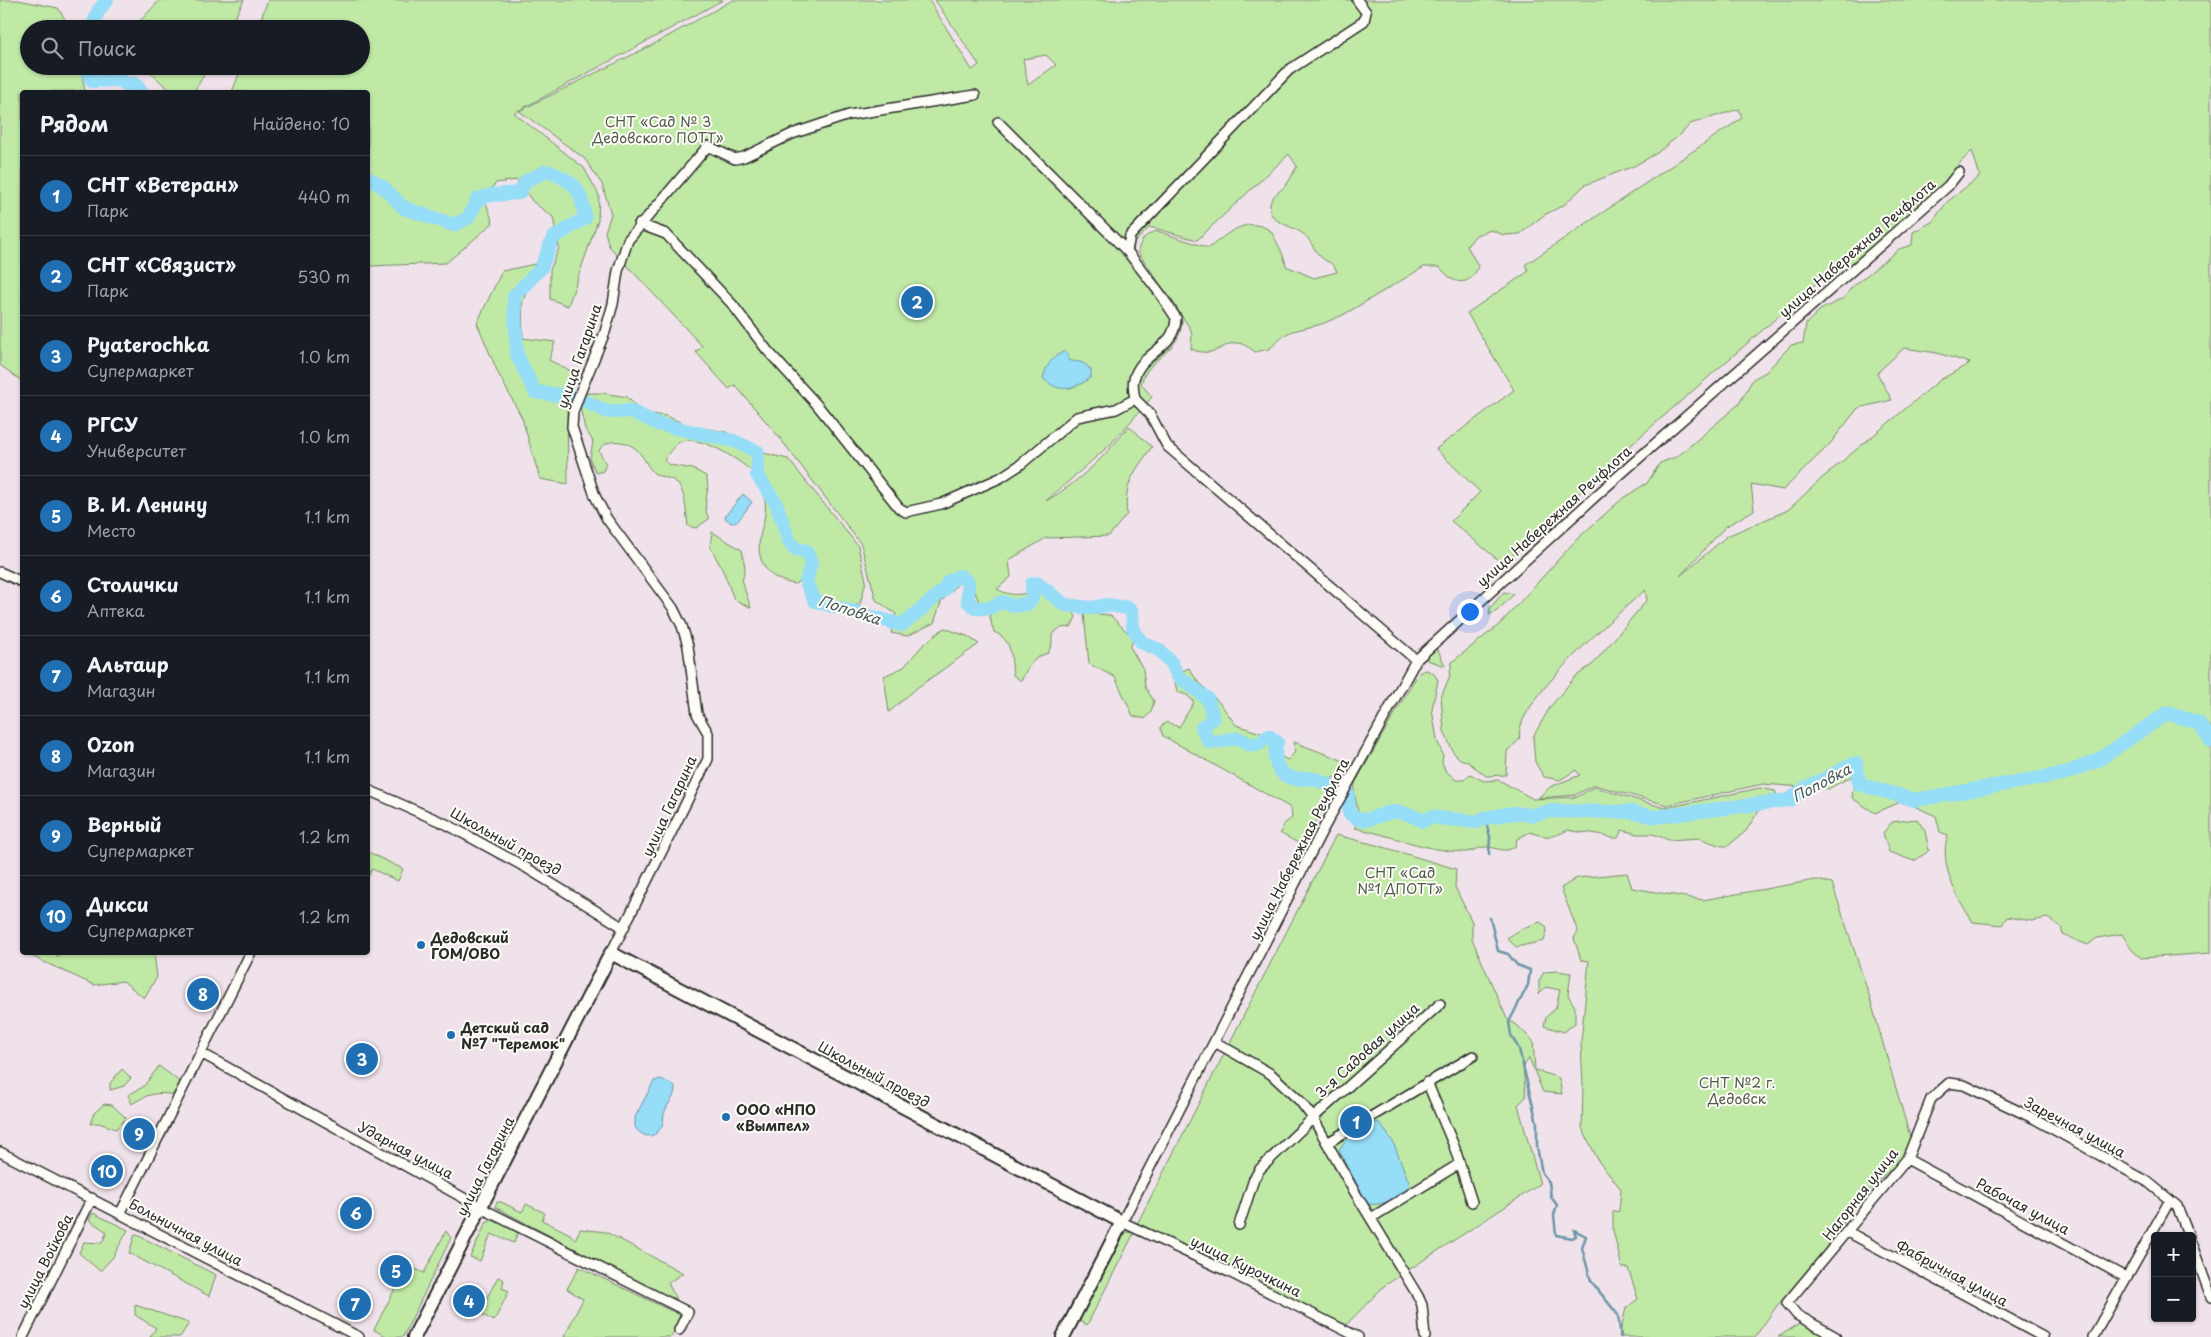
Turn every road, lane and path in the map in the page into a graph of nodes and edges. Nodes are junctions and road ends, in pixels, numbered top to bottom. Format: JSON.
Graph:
{"nodes":[{"id":1,"x":1357,"y":0,"type":"edge"},
{"id":2,"x":975,"y":95,"type":"dead end"},
{"id":3,"x":998,"y":122,"type":"dead end"},
{"id":4,"x":1959,"y":172,"type":"dead end"},
{"id":5,"x":639,"y":224,"type":"junction"},
{"id":6,"x":1127,"y":251,"type":"junction"},
{"id":7,"x":1135,"y":399,"type":"junction"},
{"id":8,"x":0,"y":572,"type":"edge"},
{"id":9,"x":20,"y":581,"type":"edge"},
{"id":10,"x":1416,"y":660,"type":"junction"},
{"id":11,"x":370,"y":791,"type":"edge"},
{"id":12,"x":624,"y":928,"type":"junction"},
{"id":13,"x":611,"y":954,"type":"junction"},
{"id":14,"x":250,"y":955,"type":"edge"},
{"id":15,"x":1440,"y":1004,"type":"dead end"},
{"id":16,"x":1215,"y":1042,"type":"junction"},
{"id":17,"x":201,"y":1053,"type":"junction"},
{"id":18,"x":1474,"y":1056,"type":"dead end"},
{"id":19,"x":1427,"y":1082,"type":"junction"},
{"id":20,"x":1964,"y":1085,"type":"joint"},
{"id":21,"x":1313,"y":1118,"type":"junction"},
{"id":22,"x":1327,"y":1143,"type":"junction"},
{"id":23,"x":0,"y":1152,"type":"edge"},
{"id":24,"x":1907,"y":1159,"type":"junction"},
{"id":25,"x":1459,"y":1164,"type":"junction"},
{"id":26,"x":92,"y":1198,"type":"junction"},
{"id":27,"x":2170,"y":1200,"type":"junction"},
{"id":28,"x":1472,"y":1202,"type":"dead end"},
{"id":29,"x":480,"y":1207,"type":"junction"},
{"id":30,"x":120,"y":1212,"type":"junction"},
{"id":31,"x":1371,"y":1218,"type":"junction"},
{"id":32,"x":1122,"y":1222,"type":"junction"},
{"id":33,"x":1239,"y":1225,"type":"dead end"},
{"id":34,"x":1848,"y":1232,"type":"junction"},
{"id":35,"x":2188,"y":1232,"type":"edge"},
{"id":36,"x":2196,"y":1256,"type":"edge"},
{"id":37,"x":2125,"y":1277,"type":"junction"},
{"id":38,"x":2211,"y":1297,"type":"edge"},
{"id":39,"x":679,"y":1330,"type":"dead end"},
{"id":40,"x":23,"y":1337,"type":"edge"},
{"id":41,"x":359,"y":1337,"type":"edge"},
{"id":42,"x":414,"y":1337,"type":"edge"},
{"id":43,"x":1063,"y":1337,"type":"edge"},
{"id":44,"x":1358,"y":1337,"type":"edge"},
{"id":45,"x":1425,"y":1337,"type":"edge"},
{"id":46,"x":1836,"y":1337,"type":"edge"},
{"id":47,"x":2043,"y":1337,"type":"edge"},
{"id":48,"x":2093,"y":1337,"type":"edge"}],
"edges":[{"from":1,"to":6,"type":"street"},
{"from":2,"to":5,"type":"street","name":"улица Гагарина"},
{"from":3,"to":6,"type":"street"},
{"from":4,"to":10,"type":"street","name":"улица Набережная Речфлота"},
{"from":5,"to":7,"type":"street"},
{"from":5,"to":12,"type":"street","name":"улица Гагарина"},
{"from":6,"to":7,"type":"street"},
{"from":7,"to":10,"type":"street"},
{"from":8,"to":9,"type":"street"},
{"from":10,"to":16,"type":"street","name":"улица Набережная Речфлота"},
{"from":11,"to":12,"type":"street","name":"Школьный проезд"},
{"from":12,"to":13,"type":"street","name":"улица Гагарина"},
{"from":13,"to":29,"type":"street","name":"улица Гагарина"},
{"from":13,"to":32,"type":"street","name":"Школьный проезд"},
{"from":14,"to":17,"type":"street"},
{"from":15,"to":21,"type":"street","name":"3-я Садовая улица"},
{"from":16,"to":21,"type":"street"},
{"from":16,"to":32,"type":"street","name":"улица Набережная Речфлота"},
{"from":17,"to":29,"type":"street","name":"Ударная улица"},
{"from":17,"to":30,"type":"street"},
{"from":18,"to":19,"type":"street"},
{"from":19,"to":22,"type":"street"},
{"from":19,"to":25,"type":"street"},
{"from":20,"to":24,"type":"street","name":"Нагорная улица"},
{"from":20,"to":27,"type":"street","name":"Заречная улица"},
{"from":21,"to":22,"type":"street"},
{"from":21,"to":33,"type":"street","name":"3-я Садовая улица"},
{"from":22,"to":31,"type":"street"},
{"from":23,"to":26,"type":"street","name":"Больничная улица"},
{"from":24,"to":34,"type":"street","name":"Нагорная улица"},
{"from":24,"to":37,"type":"street","name":"Рабочая улица"},
{"from":25,"to":28,"type":"street"},
{"from":25,"to":31,"type":"street"},
{"from":26,"to":30,"type":"street","name":"Больничная улица"},
{"from":26,"to":40,"type":"street","name":"улица Войкова"},
{"from":27,"to":35,"type":"street","name":"Заречная улица"},
{"from":27,"to":37,"type":"street"},
{"from":29,"to":39,"type":"street","name":"Ударная улица"},
{"from":29,"to":42,"type":"street","name":"улица Гагарина"},
{"from":30,"to":41,"type":"street","name":"Больничная улица"},
{"from":31,"to":45,"type":"street"},
{"from":32,"to":43,"type":"street"},
{"from":32,"to":44,"type":"street","name":"улица Курочкина"},
{"from":34,"to":46,"type":"street","name":"Нагорная улица"},
{"from":34,"to":47,"type":"street","name":"Фабричная улица"},
{"from":36,"to":38,"type":"street"},
{"from":37,"to":48,"type":"street"}]}
